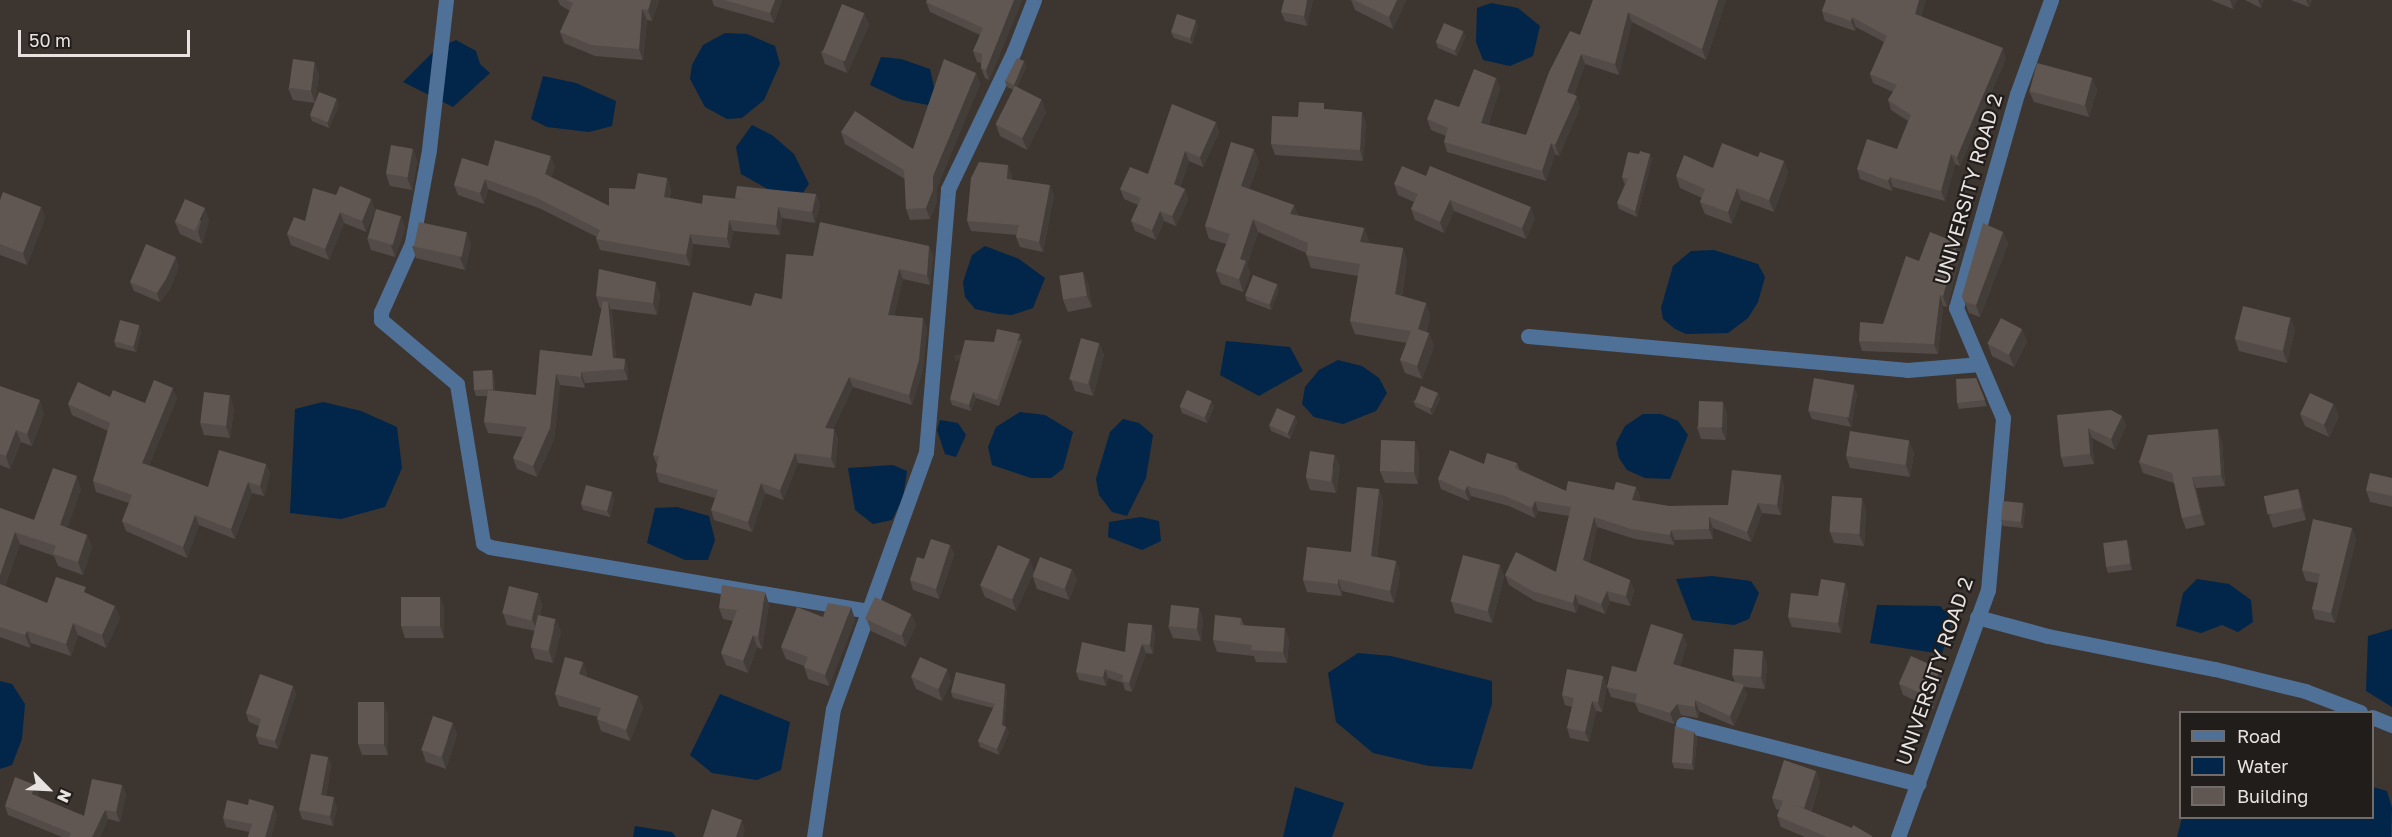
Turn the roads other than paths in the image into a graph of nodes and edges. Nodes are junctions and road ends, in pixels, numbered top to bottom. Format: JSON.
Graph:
{"nodes":[{"id":1,"x":446,"y":0,"type":"edge"},
{"id":2,"x":1034,"y":0,"type":"edge"},
{"id":3,"x":2051,"y":0,"type":"edge"},
{"id":4,"x":1528,"y":336,"type":"dead end"},
{"id":5,"x":1980,"y":364,"type":"junction"},
{"id":6,"x":867,"y":611,"type":"junction"},
{"id":7,"x":1977,"y":617,"type":"junction"},
{"id":8,"x":2357,"y":711,"type":"edge"},
{"id":9,"x":2374,"y":717,"type":"edge"},
{"id":10,"x":1683,"y":724,"type":"dead end"},
{"id":11,"x":2392,"y":725,"type":"edge"},
{"id":12,"x":1918,"y":784,"type":"junction"},
{"id":13,"x":814,"y":837,"type":"edge"},
{"id":14,"x":1898,"y":837,"type":"edge"}],
"edges":[{"from":1,"to":6,"type":"street"},
{"from":2,"to":6,"type":"street"},
{"from":3,"to":5,"type":"street","name":"UNIVERSITY ROAD 2"},
{"from":4,"to":5,"type":"street"},
{"from":5,"to":7,"type":"street","name":"UNIVERSITY ROAD 2"},
{"from":6,"to":13,"type":"street"},
{"from":7,"to":8,"type":"street"},
{"from":7,"to":12,"type":"street","name":"UNIVERSITY ROAD 2"},
{"from":9,"to":11,"type":"street"},
{"from":10,"to":12,"type":"street"},
{"from":12,"to":14,"type":"street","name":"UNIVERSITY ROAD 2"}]}
